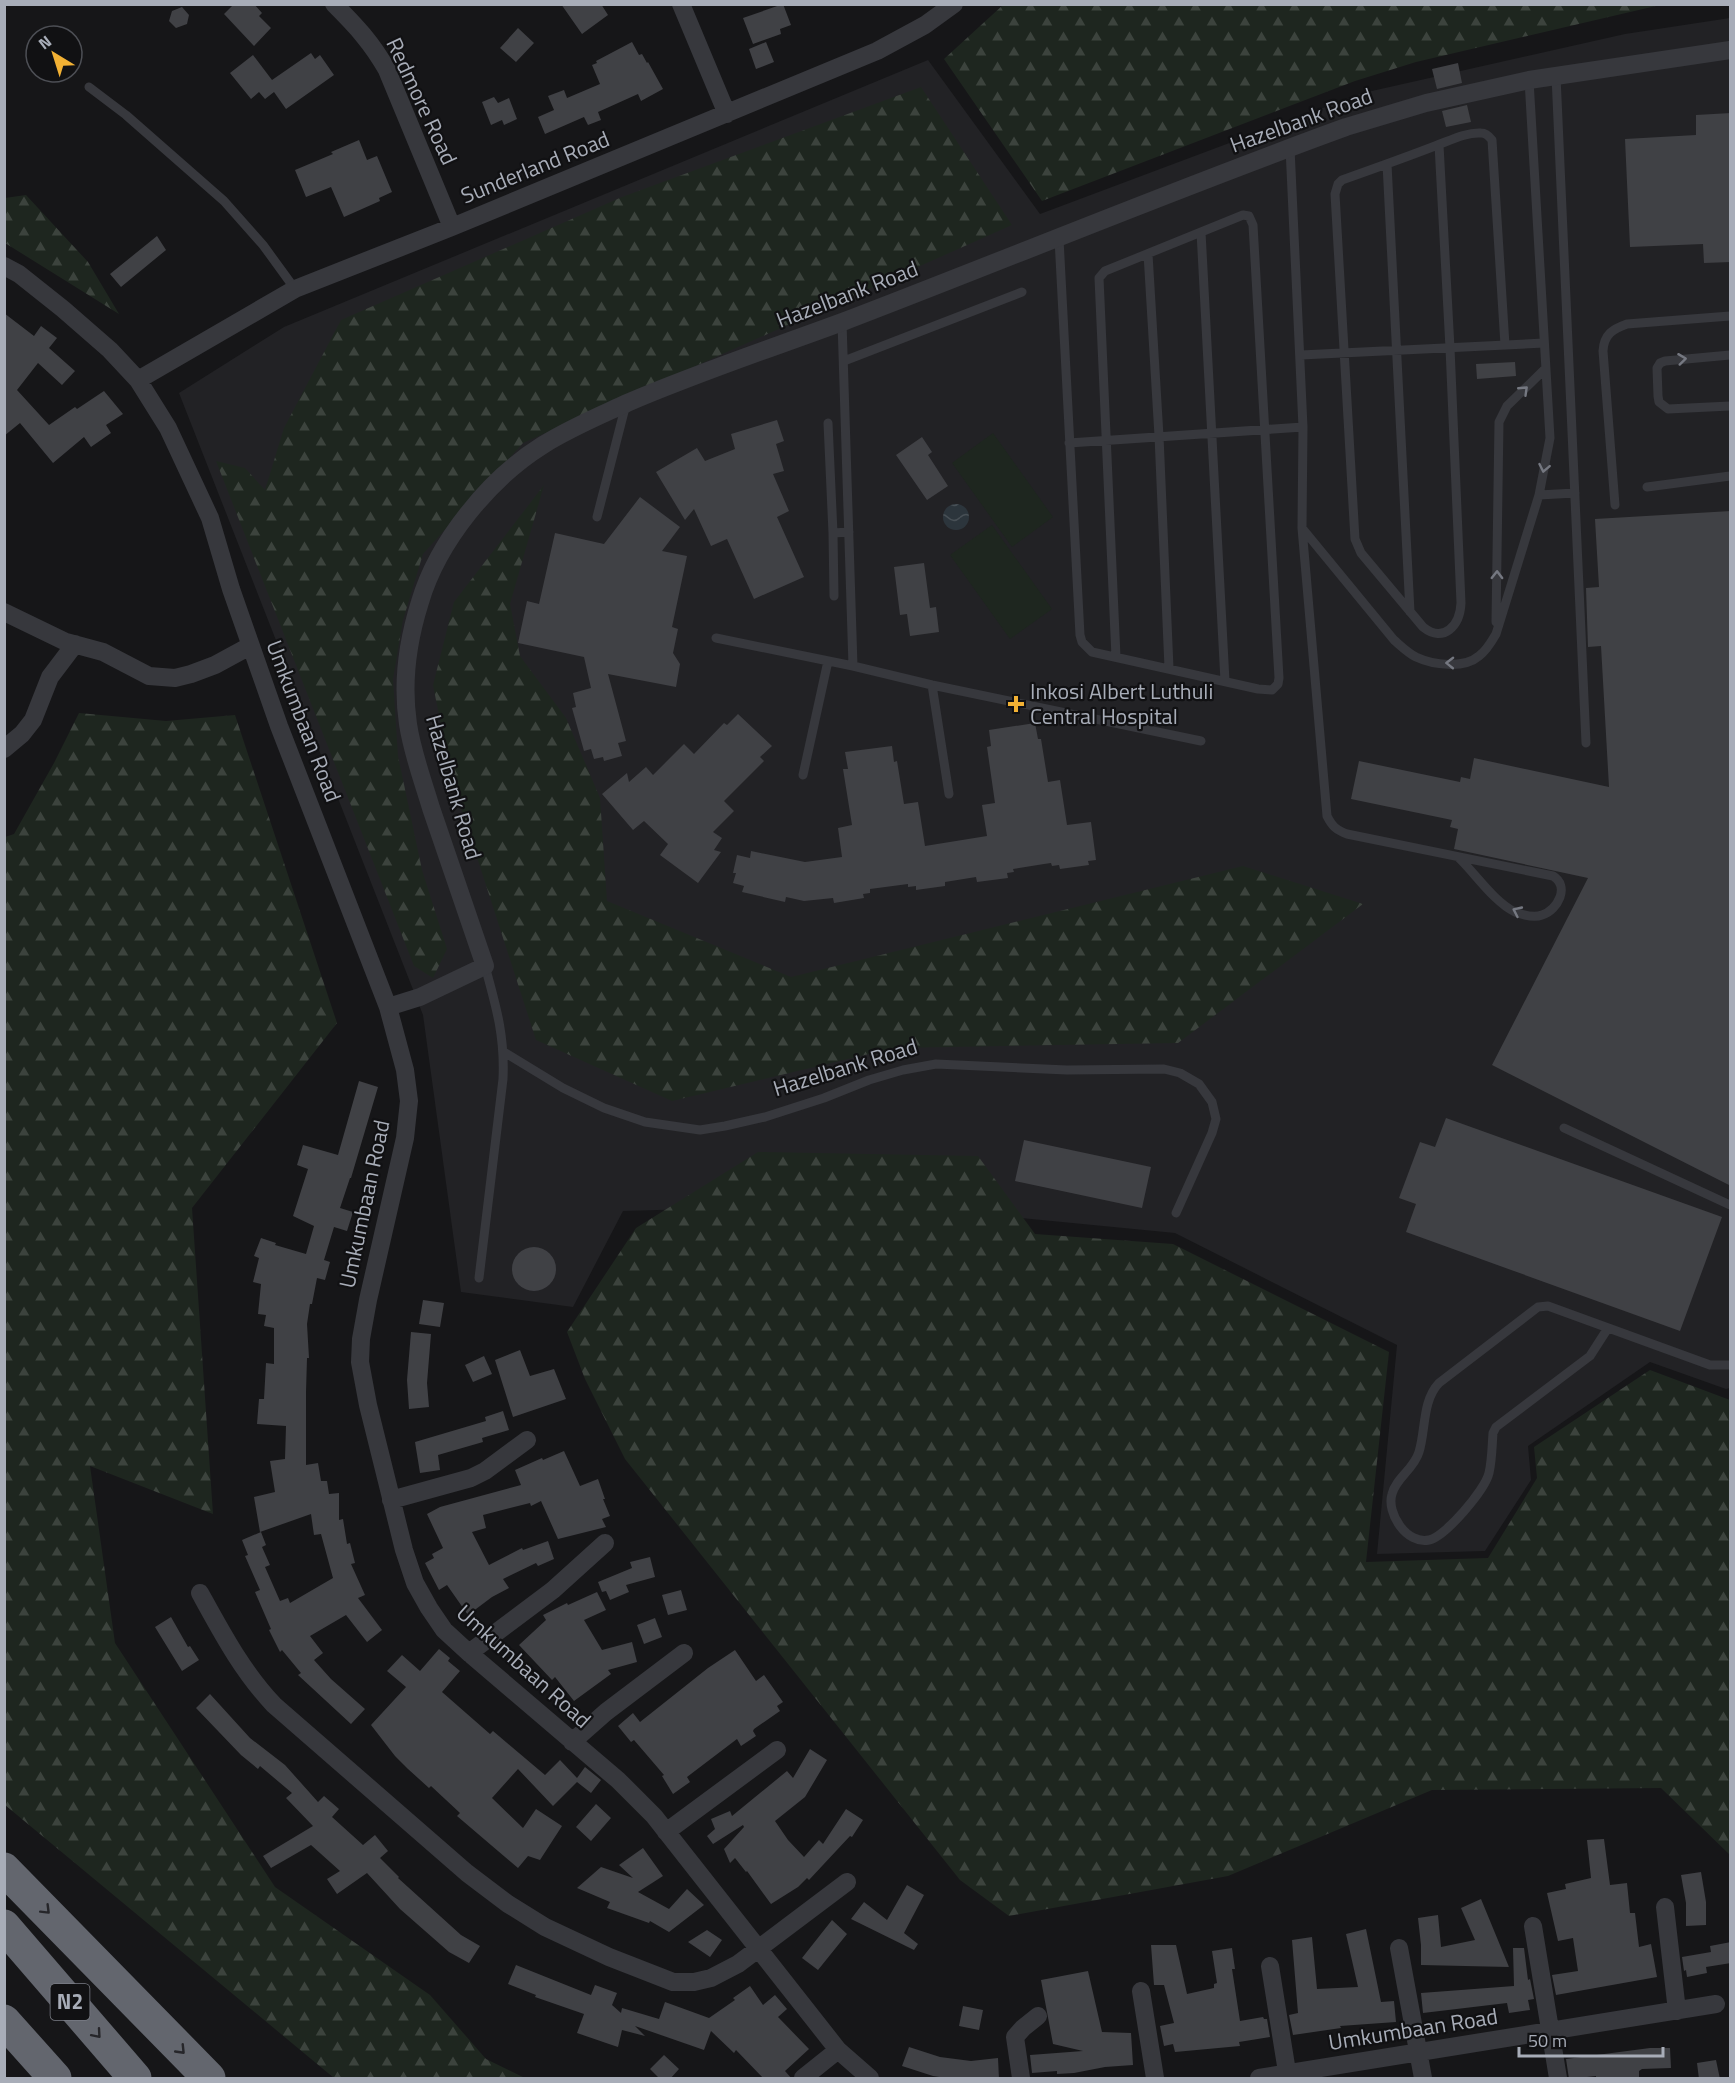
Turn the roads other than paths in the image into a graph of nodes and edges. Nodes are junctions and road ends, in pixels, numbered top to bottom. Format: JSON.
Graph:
{"nodes":[{"id":1,"x":334,"y":4,"type":"edge"},
{"id":2,"x":681,"y":4,"type":"edge"},
{"id":3,"x":954,"y":4,"type":"edge"},
{"id":4,"x":1731,"y":50,"type":"edge"},
{"id":5,"x":1556,"y":76,"type":"junction"},
{"id":6,"x":1529,"y":80,"type":"junction"},
{"id":7,"x":89,"y":87,"type":"dead end"},
{"id":8,"x":727,"y":114,"type":"junction"},
{"id":9,"x":1438,"y":145,"type":"junction"},
{"id":10,"x":1290,"y":148,"type":"junction"},
{"id":11,"x":1387,"y":164,"type":"junction"},
{"id":12,"x":452,"y":228,"type":"junction"},
{"id":13,"x":1201,"y":232,"type":"junction"},
{"id":14,"x":1059,"y":238,"type":"junction"},
{"id":15,"x":1148,"y":254,"type":"junction"},
{"id":16,"x":4,"y":266,"type":"edge"},
{"id":17,"x":295,"y":289,"type":"junction"},
{"id":18,"x":1022,"y":292,"type":"dead end"},
{"id":19,"x":1731,"y":316,"type":"edge"},
{"id":20,"x":843,"y":322,"type":"junction"},
{"id":21,"x":1544,"y":343,"type":"junction"},
{"id":22,"x":1505,"y":345,"type":"junction"},
{"id":23,"x":1450,"y":348,"type":"junction"},
{"id":24,"x":1397,"y":350,"type":"junction"},
{"id":25,"x":1343,"y":353,"type":"junction"},
{"id":26,"x":1301,"y":355,"type":"junction"},
{"id":27,"x":1731,"y":355,"type":"edge"},
{"id":28,"x":844,"y":361,"type":"junction"},
{"id":29,"x":1546,"y":368,"type":"junction"},
{"id":30,"x":138,"y":380,"type":"junction"},
{"id":31,"x":626,"y":404,"type":"junction"},
{"id":32,"x":1731,"y":406,"type":"edge"},
{"id":33,"x":828,"y":423,"type":"dead end"},
{"id":34,"x":1303,"y":427,"type":"junction"},
{"id":35,"x":1264,"y":429,"type":"junction"},
{"id":36,"x":1212,"y":433,"type":"junction"},
{"id":37,"x":1160,"y":436,"type":"junction"},
{"id":38,"x":1106,"y":440,"type":"junction"},
{"id":39,"x":1069,"y":443,"type":"junction"},
{"id":40,"x":1731,"y":476,"type":"edge"},
{"id":41,"x":1647,"y":488,"type":"dead end"},
{"id":42,"x":1575,"y":493,"type":"junction"},
{"id":43,"x":1539,"y":495,"type":"junction"},
{"id":44,"x":1614,"y":505,"type":"dead end"},
{"id":45,"x":597,"y":518,"type":"dead end"},
{"id":46,"x":1302,"y":528,"type":"junction"},
{"id":47,"x":849,"y":532,"type":"junction"},
{"id":48,"x":833,"y":533,"type":"junction"},
{"id":49,"x":834,"y":596,"type":"dead end"},
{"id":50,"x":4,"y":612,"type":"edge"},
{"id":51,"x":1410,"y":612,"type":"junction"},
{"id":52,"x":1496,"y":634,"type":"junction"},
{"id":53,"x":716,"y":639,"type":"dead end"},
{"id":54,"x":75,"y":644,"type":"junction"},
{"id":55,"x":250,"y":646,"type":"junction"},
{"id":56,"x":1116,"y":657,"type":"junction"},
{"id":57,"x":828,"y":661,"type":"junction"},
{"id":58,"x":853,"y":666,"type":"junction"},
{"id":59,"x":1169,"y":668,"type":"junction"},
{"id":60,"x":1225,"y":681,"type":"junction"},
{"id":61,"x":932,"y":685,"type":"junction"},
{"id":62,"x":1201,"y":741,"type":"dead end"},
{"id":63,"x":1586,"y":743,"type":"dead end"},
{"id":64,"x":4,"y":750,"type":"edge"},
{"id":65,"x":803,"y":775,"type":"dead end"},
{"id":66,"x":949,"y":794,"type":"dead end"},
{"id":67,"x":1458,"y":857,"type":"junction"},
{"id":68,"x":485,"y":966,"type":"junction"},
{"id":69,"x":388,"y":1007,"type":"junction"},
{"id":70,"x":504,"y":1052,"type":"junction"},
{"id":71,"x":1564,"y":1128,"type":"dead end"},
{"id":72,"x":1728,"y":1203,"type":"edge"},
{"id":73,"x":1176,"y":1213,"type":"dead end"},
{"id":74,"x":1731,"y":1214,"type":"edge"},
{"id":75,"x":479,"y":1278,"type":"dead end"},
{"id":76,"x":1608,"y":1329,"type":"junction"},
{"id":77,"x":1731,"y":1365,"type":"edge"},
{"id":78,"x":527,"y":1440,"type":"dead end"},
{"id":79,"x":391,"y":1500,"type":"junction"},
{"id":80,"x":605,"y":1543,"type":"dead end"},
{"id":81,"x":200,"y":1593,"type":"dead end"},
{"id":82,"x":469,"y":1653,"type":"junction"},
{"id":83,"x":684,"y":1653,"type":"dead end"},
{"id":84,"x":572,"y":1742,"type":"junction"},
{"id":85,"x":777,"y":1750,"type":"dead end"},
{"id":86,"x":666,"y":1832,"type":"junction"},
{"id":87,"x":4,"y":1869,"type":"edge"},
{"id":88,"x":847,"y":1882,"type":"dead end"},
{"id":89,"x":1665,"y":1907,"type":"dead end"},
{"id":90,"x":4,"y":1926,"type":"edge"},
{"id":91,"x":1533,"y":1926,"type":"dead end"},
{"id":92,"x":759,"y":1948,"type":"junction"},
{"id":93,"x":1399,"y":1948,"type":"dead end"},
{"id":94,"x":1270,"y":1966,"type":"dead end"},
{"id":95,"x":1141,"y":1991,"type":"dead end"},
{"id":96,"x":1716,"y":2004,"type":"dead end"},
{"id":97,"x":1677,"y":2011,"type":"junction"},
{"id":98,"x":1038,"y":2016,"type":"dead end"},
{"id":99,"x":4,"y":2021,"type":"edge"},
{"id":100,"x":1549,"y":2031,"type":"junction"},
{"id":101,"x":4,"y":2047,"type":"edge"},
{"id":102,"x":838,"y":2050,"type":"junction"},
{"id":103,"x":1419,"y":2052,"type":"junction"},
{"id":104,"x":1287,"y":2076,"type":"edge"},
{"id":105,"x":27,"y":2079,"type":"edge"},
{"id":106,"x":55,"y":2079,"type":"edge"},
{"id":107,"x":135,"y":2079,"type":"edge"},
{"id":108,"x":209,"y":2079,"type":"edge"},
{"id":109,"x":803,"y":2079,"type":"edge"},
{"id":110,"x":870,"y":2079,"type":"edge"},
{"id":111,"x":1021,"y":2079,"type":"edge"},
{"id":112,"x":1155,"y":2079,"type":"edge"},
{"id":113,"x":1259,"y":2079,"type":"edge"},
{"id":114,"x":1423,"y":2079,"type":"edge"},
{"id":115,"x":1558,"y":2079,"type":"edge"}],
"edges":[{"from":1,"to":12,"type":"street","name":"Redmore Road"},
{"from":2,"to":8,"type":"street"},
{"from":3,"to":8,"type":"street","name":"Sunderland Road"},
{"from":4,"to":5,"type":"street","name":"Hazelbank Road"},
{"from":5,"to":6,"type":"street","name":"Hazelbank Road"},
{"from":5,"to":42,"type":"lane"},
{"from":6,"to":10,"type":"street","name":"Hazelbank Road"},
{"from":6,"to":21,"type":"lane"},
{"from":7,"to":17,"type":"lane"},
{"from":8,"to":12,"type":"street","name":"Sunderland Road"},
{"from":9,"to":11,"type":"lane"},
{"from":9,"to":22,"type":"lane"},
{"from":9,"to":23,"type":"lane"},
{"from":10,"to":14,"type":"street","name":"Hazelbank Road"},
{"from":10,"to":26,"type":"lane"},
{"from":11,"to":24,"type":"lane"},
{"from":11,"to":25,"type":"lane"},
{"from":12,"to":17,"type":"street","name":"Sunderland Road"},
{"from":13,"to":15,"type":"lane"},
{"from":13,"to":35,"type":"lane"},
{"from":13,"to":36,"type":"lane"},
{"from":14,"to":20,"type":"street","name":"Hazelbank Road"},
{"from":14,"to":39,"type":"lane"},
{"from":15,"to":37,"type":"lane"},
{"from":15,"to":38,"type":"lane"},
{"from":16,"to":30,"type":"street","name":"Umkumbaan Road"},
{"from":17,"to":30,"type":"street","name":"Sunderland Road"},
{"from":18,"to":28,"type":"lane"},
{"from":19,"to":44,"type":"lane"},
{"from":20,"to":28,"type":"lane"},
{"from":20,"to":31,"type":"street","name":"Hazelbank Road"},
{"from":21,"to":22,"type":"lane"},
{"from":21,"to":29,"type":"lane"},
{"from":22,"to":23,"type":"lane"},
{"from":23,"to":24,"type":"lane"},
{"from":23,"to":51,"type":"lane"},
{"from":24,"to":25,"type":"lane"},
{"from":24,"to":51,"type":"lane"},
{"from":25,"to":26,"type":"lane"},
{"from":25,"to":51,"type":"lane"},
{"from":26,"to":34,"type":"lane"},
{"from":32,"to":27,"type":"lane","one_way":true},
{"from":28,"to":47,"type":"lane"},
{"from":29,"to":43,"type":"lane","one_way":true},
{"from":52,"to":29,"type":"lane","one_way":true},
{"from":30,"to":55,"type":"street","name":"Umkumbaan Road"},
{"from":31,"to":45,"type":"lane"},
{"from":31,"to":68,"type":"street","name":"Hazelbank Road"},
{"from":33,"to":48,"type":"lane"},
{"from":34,"to":35,"type":"lane"},
{"from":34,"to":46,"type":"lane"},
{"from":35,"to":36,"type":"lane"},
{"from":35,"to":60,"type":"lane"},
{"from":36,"to":37,"type":"lane"},
{"from":36,"to":60,"type":"lane"},
{"from":37,"to":38,"type":"lane"},
{"from":37,"to":59,"type":"lane"},
{"from":38,"to":39,"type":"lane"},
{"from":38,"to":56,"type":"lane"},
{"from":39,"to":56,"type":"lane"},
{"from":40,"to":41,"type":"lane"},
{"from":42,"to":43,"type":"lane"},
{"from":42,"to":63,"type":"lane"},
{"from":43,"to":52,"type":"lane"},
{"from":52,"to":46,"type":"lane","one_way":true},
{"from":46,"to":67,"type":"lane"},
{"from":47,"to":48,"type":"lane"},
{"from":47,"to":58,"type":"lane"},
{"from":48,"to":49,"type":"lane"},
{"from":50,"to":54,"type":"street"},
{"from":53,"to":57,"type":"lane"},
{"from":54,"to":55,"type":"street"},
{"from":54,"to":64,"type":"street"},
{"from":55,"to":69,"type":"street","name":"Umkumbaan Road"},
{"from":56,"to":59,"type":"lane"},
{"from":57,"to":58,"type":"lane"},
{"from":57,"to":65,"type":"lane"},
{"from":58,"to":61,"type":"lane"},
{"from":59,"to":60,"type":"lane"},
{"from":61,"to":62,"type":"lane"},
{"from":61,"to":66,"type":"lane"},
{"from":67,"to":67,"type":"lane","one_way":true},
{"from":68,"to":69,"type":"street"},
{"from":68,"to":70,"type":"lane","name":"Hazelbank Road"},
{"from":69,"to":79,"type":"street","name":"Umkumbaan Road"},
{"from":70,"to":73,"type":"lane","name":"Hazelbank Road"},
{"from":70,"to":75,"type":"lane"},
{"from":71,"to":72,"type":"lane"},
{"from":72,"to":74,"type":"lane"},
{"from":76,"to":76,"type":"lane"},
{"from":76,"to":77,"type":"lane"},
{"from":78,"to":79,"type":"street"},
{"from":79,"to":82,"type":"street","name":"Umkumbaan Road"},
{"from":80,"to":82,"type":"street"},
{"from":81,"to":92,"type":"street"},
{"from":82,"to":84,"type":"street","name":"Umkumbaan Road"},
{"from":83,"to":84,"type":"street"},
{"from":84,"to":86,"type":"street","name":"Umkumbaan Road"},
{"from":85,"to":86,"type":"street"},
{"from":86,"to":92,"type":"street","name":"Umkumbaan Road"},
{"from":87,"to":108,"type":"highway","one_way":true},
{"from":88,"to":92,"type":"street"},
{"from":89,"to":97,"type":"street"},
{"from":90,"to":107,"type":"highway","number":"N2","one_way":true},
{"from":91,"to":100,"type":"street"},
{"from":92,"to":102,"type":"street","name":"Umkumbaan Road"},
{"from":93,"to":103,"type":"street"},
{"from":94,"to":104,"type":"street"},
{"from":95,"to":112,"type":"street"},
{"from":96,"to":97,"type":"street","name":"Umkumbaan Road"},
{"from":97,"to":100,"type":"street","name":"Umkumbaan Road"},
{"from":98,"to":111,"type":"street"},
{"from":99,"to":106,"type":"highway"},
{"from":100,"to":103,"type":"street","name":"Umkumbaan Road"},
{"from":100,"to":115,"type":"street"},
{"from":101,"to":105,"type":"highway"},
{"from":102,"to":109,"type":"street"},
{"from":102,"to":110,"type":"street","name":"Umkumbaan Road"},
{"from":103,"to":104,"type":"street","name":"Umkumbaan Road"},
{"from":103,"to":114,"type":"street"},
{"from":104,"to":113,"type":"street","name":"Umkumbaan Road"}]}
